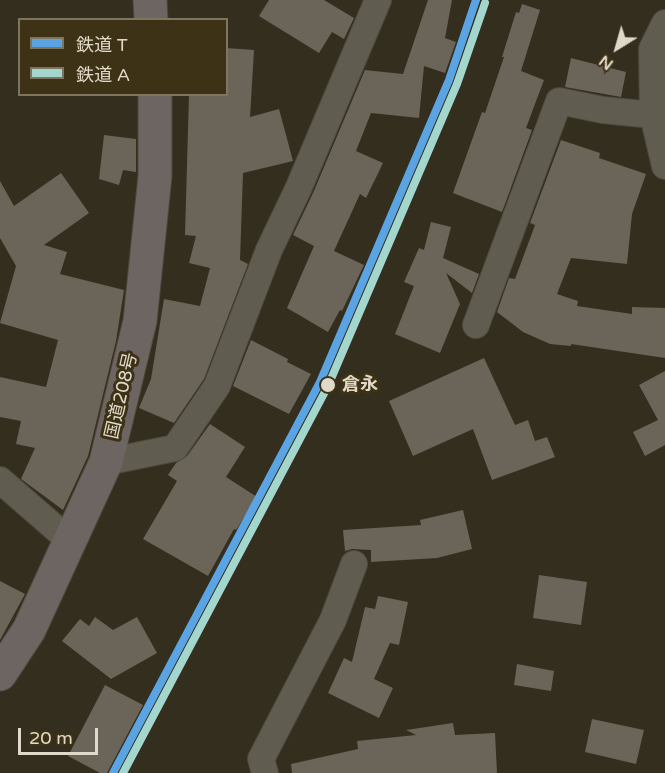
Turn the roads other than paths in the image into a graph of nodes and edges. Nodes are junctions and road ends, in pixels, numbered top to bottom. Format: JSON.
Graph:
{"nodes":[{"id":1,"x":150,"y":0,"type":"edge"},
{"id":2,"x":378,"y":0,"type":"edge"},
{"id":3,"x":151,"y":18,"type":"edge"},
{"id":4,"x":665,"y":23,"type":"edge"},
{"id":5,"x":155,"y":96,"type":"edge"},
{"id":6,"x":653,"y":115,"type":"junction"},
{"id":7,"x":665,"y":166,"type":"edge"},
{"id":8,"x":476,"y":325,"type":"dead end"},
{"id":9,"x":106,"y":462,"type":"junction"},
{"id":10,"x":0,"y":480,"type":"edge"},
{"id":11,"x":69,"y":540,"type":"junction"},
{"id":12,"x":354,"y":564,"type":"dead end"},
{"id":13,"x":0,"y":674,"type":"edge"},
{"id":14,"x":265,"y":773,"type":"edge"}],
"edges":[{"from":1,"to":3,"type":"highway"},
{"from":2,"to":9,"type":"street"},
{"from":4,"to":6,"type":"street"},
{"from":5,"to":9,"type":"highway","name":"国道208号"},
{"from":6,"to":7,"type":"street"},
{"from":6,"to":8,"type":"street"},
{"from":9,"to":11,"type":"highway","name":"国道208号"},
{"from":10,"to":11,"type":"street"},
{"from":11,"to":13,"type":"highway","name":"国道208号"},
{"from":12,"to":14,"type":"street"}]}
